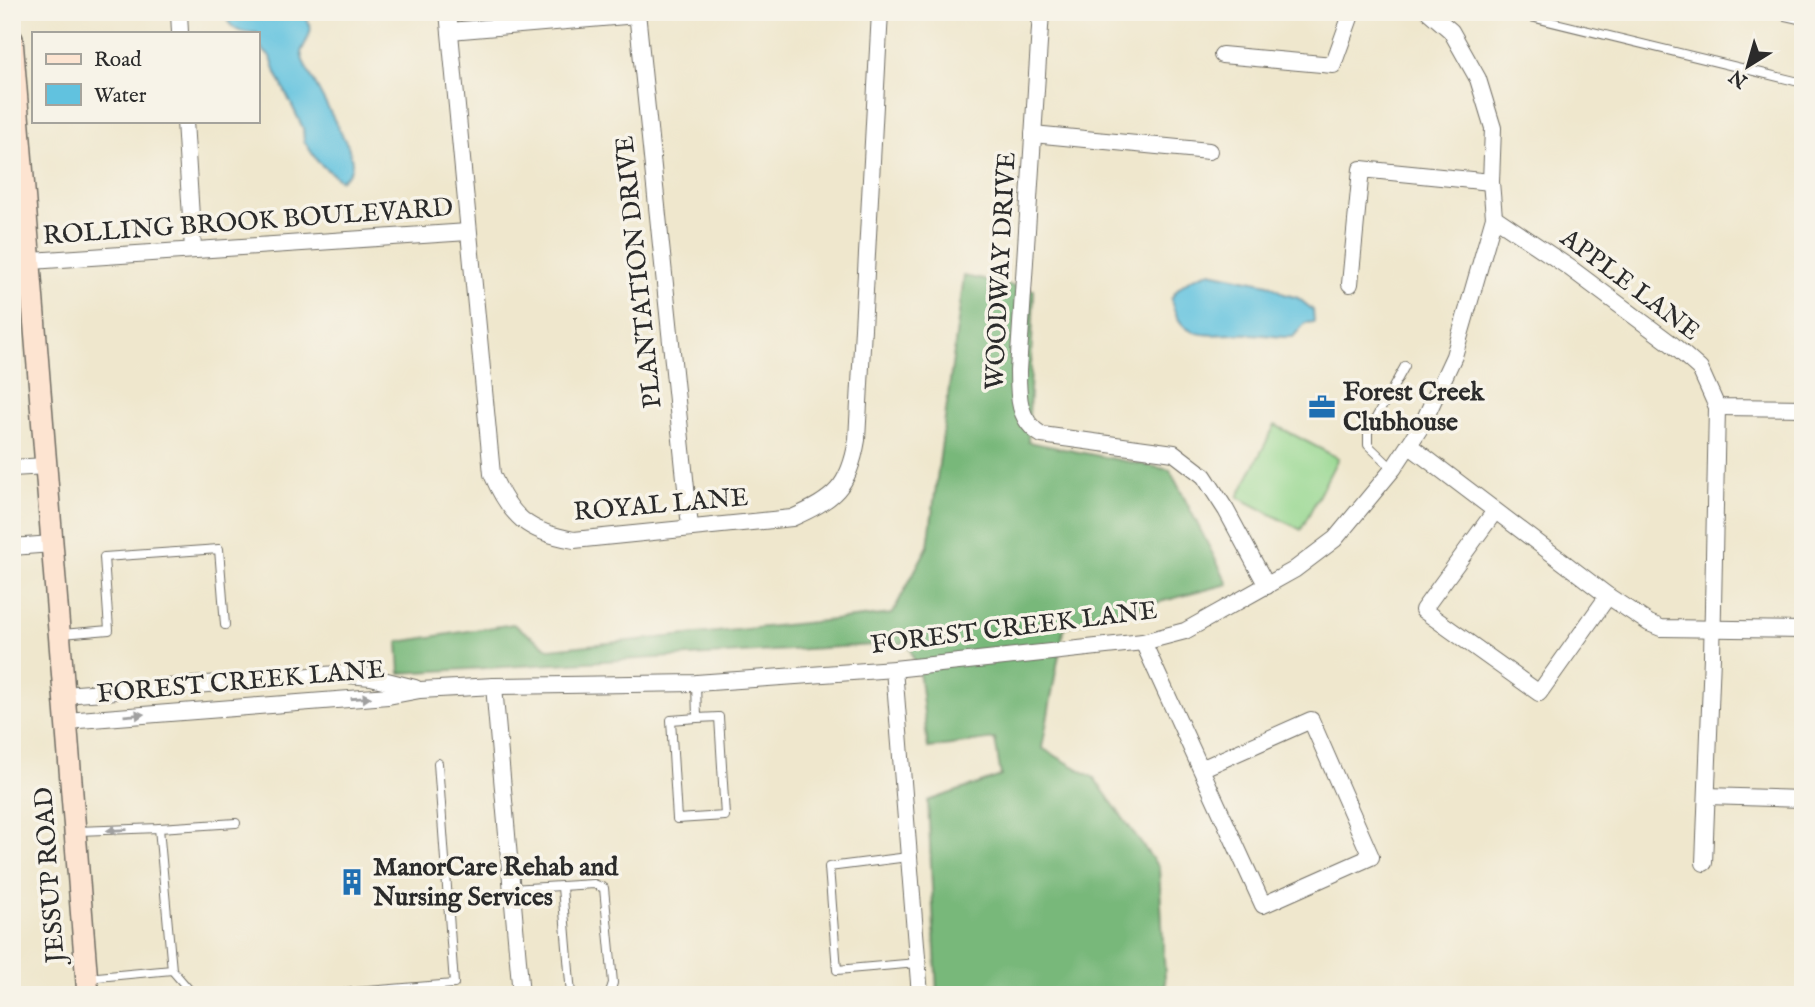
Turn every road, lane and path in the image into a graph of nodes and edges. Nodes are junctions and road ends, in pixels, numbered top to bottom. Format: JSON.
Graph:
{"nodes":[{"id":1,"x":179,"y":12,"type":"edge"},
{"id":2,"x":448,"y":12,"type":"edge"},
{"id":3,"x":880,"y":12,"type":"edge"},
{"id":4,"x":1041,"y":12,"type":"edge"},
{"id":5,"x":1352,"y":12,"type":"edge"},
{"id":6,"x":1785,"y":12,"type":"edge"},
{"id":7,"x":637,"y":13,"type":"edge"},
{"id":8,"x":1515,"y":13,"type":"edge"},
{"id":9,"x":1435,"y":14,"type":"edge"},
{"id":10,"x":1803,"y":16,"type":"edge"},
{"id":11,"x":450,"y":31,"type":"junction"},
{"id":12,"x":180,"y":32,"type":"edge"},
{"id":13,"x":12,"y":39,"type":"edge"},
{"id":14,"x":1222,"y":55,"type":"dead end"},
{"id":15,"x":1803,"y":83,"type":"edge"},
{"id":16,"x":186,"y":122,"type":"edge"},
{"id":17,"x":1033,"y":134,"type":"junction"},
{"id":18,"x":1209,"y":151,"type":"dead end"},
{"id":19,"x":1491,"y":182,"type":"junction"},
{"id":20,"x":1494,"y":217,"type":"junction"},
{"id":21,"x":468,"y":232,"type":"junction"},
{"id":22,"x":193,"y":249,"type":"junction"},
{"id":23,"x":31,"y":261,"type":"junction"},
{"id":24,"x":1350,"y":284,"type":"dead end"},
{"id":25,"x":1405,"y":366,"type":"dead end"},
{"id":26,"x":1717,"y":407,"type":"junction"},
{"id":27,"x":1803,"y":408,"type":"edge"},
{"id":28,"x":1410,"y":446,"type":"junction"},
{"id":29,"x":46,"y":466,"type":"junction"},
{"id":30,"x":12,"y":468,"type":"edge"},
{"id":31,"x":1393,"y":469,"type":"junction"},
{"id":32,"x":1495,"y":510,"type":"junction"},
{"id":33,"x":690,"y":527,"type":"junction"},
{"id":34,"x":52,"y":544,"type":"junction"},
{"id":35,"x":12,"y":547,"type":"edge"},
{"id":36,"x":1267,"y":586,"type":"junction"},
{"id":37,"x":1608,"y":596,"type":"junction"},
{"id":38,"x":225,"y":625,"type":"dead end"},
{"id":39,"x":1713,"y":629,"type":"junction"},
{"id":40,"x":1803,"y":630,"type":"edge"},
{"id":41,"x":59,"y":634,"type":"junction"},
{"id":42,"x":1143,"y":642,"type":"junction"},
{"id":43,"x":894,"y":669,"type":"junction"},
{"id":44,"x":696,"y":683,"type":"junction"},
{"id":45,"x":494,"y":686,"type":"junction"},
{"id":46,"x":420,"y":690,"type":"junction"},
{"id":47,"x":64,"y":695,"type":"junction"},
{"id":48,"x":697,"y":718,"type":"junction"},
{"id":49,"x":66,"y":721,"type":"junction"},
{"id":50,"x":438,"y":763,"type":"dead end"},
{"id":51,"x":1201,"y":769,"type":"junction"},
{"id":52,"x":1803,"y":786,"type":"edge"},
{"id":53,"x":1707,"y":796,"type":"junction"},
{"id":54,"x":236,"y":823,"type":"dead end"},
{"id":55,"x":159,"y":828,"type":"junction"},
{"id":56,"x":75,"y":831,"type":"junction"},
{"id":57,"x":908,"y":857,"type":"junction"},
{"id":58,"x":1704,"y":863,"type":"dead end"},
{"id":59,"x":562,"y":887,"type":"junction"},
{"id":60,"x":511,"y":889,"type":"junction"},
{"id":61,"x":917,"y":963,"type":"junction"},
{"id":62,"x":172,"y":970,"type":"junction"},
{"id":63,"x":87,"y":986,"type":"edge"},
{"id":64,"x":202,"y":995,"type":"edge"},
{"id":65,"x":318,"y":995,"type":"edge"},
{"id":66,"x":521,"y":995,"type":"edge"},
{"id":67,"x":571,"y":995,"type":"edge"},
{"id":68,"x":609,"y":995,"type":"edge"},
{"id":69,"x":920,"y":995,"type":"edge"}],
"edges":[{"from":1,"to":12,"type":"street"},
{"from":2,"to":11,"type":"street","name":"ROYAL LANE"},
{"from":3,"to":33,"type":"street","name":"ROYAL LANE"},
{"from":4,"to":17,"type":"street","name":"WOODWAY DRIVE"},
{"from":5,"to":14,"type":"street"},
{"from":6,"to":10,"type":"street"},
{"from":7,"to":11,"type":"street"},
{"from":7,"to":33,"type":"street","name":"PLANTATION DRIVE"},
{"from":8,"to":15,"type":"lane"},
{"from":9,"to":19,"type":"street","name":"FOREST CREEK LANE"},
{"from":11,"to":21,"type":"street","name":"ROYAL LANE"},
{"from":13,"to":23,"type":"street","name":"JESSUP ROAD"},
{"from":16,"to":22,"type":"street"},
{"from":17,"to":18,"type":"street"},
{"from":17,"to":36,"type":"street","name":"WOODWAY DRIVE"},
{"from":19,"to":20,"type":"street","name":"FOREST CREEK LANE"},
{"from":19,"to":24,"type":"street"},
{"from":20,"to":26,"type":"street","name":"APPLE LANE"},
{"from":20,"to":28,"type":"street","name":"FOREST CREEK LANE"},
{"from":21,"to":22,"type":"street","name":"ROLLING BROOK BOULEVARD"},
{"from":21,"to":33,"type":"street","name":"ROYAL LANE"},
{"from":22,"to":23,"type":"street","name":"ROLLING BROOK BOULEVARD"},
{"from":23,"to":29,"type":"street","name":"JESSUP ROAD"},
{"from":25,"to":31,"type":"lane"},
{"from":26,"to":27,"type":"street"},
{"from":26,"to":39,"type":"street"},
{"from":28,"to":31,"type":"street","name":"FOREST CREEK LANE"},
{"from":28,"to":32,"type":"street"},
{"from":29,"to":30,"type":"street"},
{"from":29,"to":34,"type":"street","name":"JESSUP ROAD"},
{"from":31,"to":36,"type":"street","name":"FOREST CREEK LANE"},
{"from":32,"to":37,"type":"street"},
{"from":32,"to":37,"type":"street"},
{"from":34,"to":35,"type":"street"},
{"from":34,"to":41,"type":"street","name":"JESSUP ROAD"},
{"from":36,"to":42,"type":"street","name":"FOREST CREEK LANE"},
{"from":37,"to":39,"type":"street"},
{"from":38,"to":41,"type":"lane"},
{"from":39,"to":40,"type":"street"},
{"from":39,"to":53,"type":"street"},
{"from":41,"to":47,"type":"street","name":"JESSUP ROAD"},
{"from":42,"to":43,"type":"street","name":"FOREST CREEK LANE"},
{"from":42,"to":51,"type":"street"},
{"from":43,"to":44,"type":"street","name":"FOREST CREEK LANE"},
{"from":43,"to":57,"type":"street"},
{"from":44,"to":45,"type":"street","name":"FOREST CREEK LANE"},
{"from":44,"to":48,"type":"lane"},
{"from":45,"to":46,"type":"street","name":"FOREST CREEK LANE"},
{"from":45,"to":60,"type":"street"},
{"from":46,"to":47,"type":"street","name":"FOREST CREEK LANE"},
{"from":49,"to":46,"type":"street","name":"FOREST CREEK LANE","one_way":true},
{"from":47,"to":49,"type":"street","name":"JESSUP ROAD"},
{"from":48,"to":48,"type":"lane"},
{"from":49,"to":56,"type":"street","name":"JESSUP ROAD"},
{"from":50,"to":65,"type":"lane"},
{"from":51,"to":51,"type":"street"},
{"from":52,"to":53,"type":"street"},
{"from":53,"to":58,"type":"street"},
{"from":54,"to":55,"type":"lane"},
{"from":55,"to":56,"type":"lane","one_way":true},
{"from":55,"to":62,"type":"lane"},
{"from":56,"to":63,"type":"street","name":"JESSUP ROAD"},
{"from":57,"to":61,"type":"street"},
{"from":57,"to":61,"type":"lane"},
{"from":59,"to":60,"type":"lane"},
{"from":59,"to":67,"type":"lane"},
{"from":59,"to":68,"type":"lane"},
{"from":60,"to":66,"type":"street"},
{"from":61,"to":69,"type":"street"},
{"from":62,"to":63,"type":"lane"},
{"from":62,"to":64,"type":"lane"}]}
